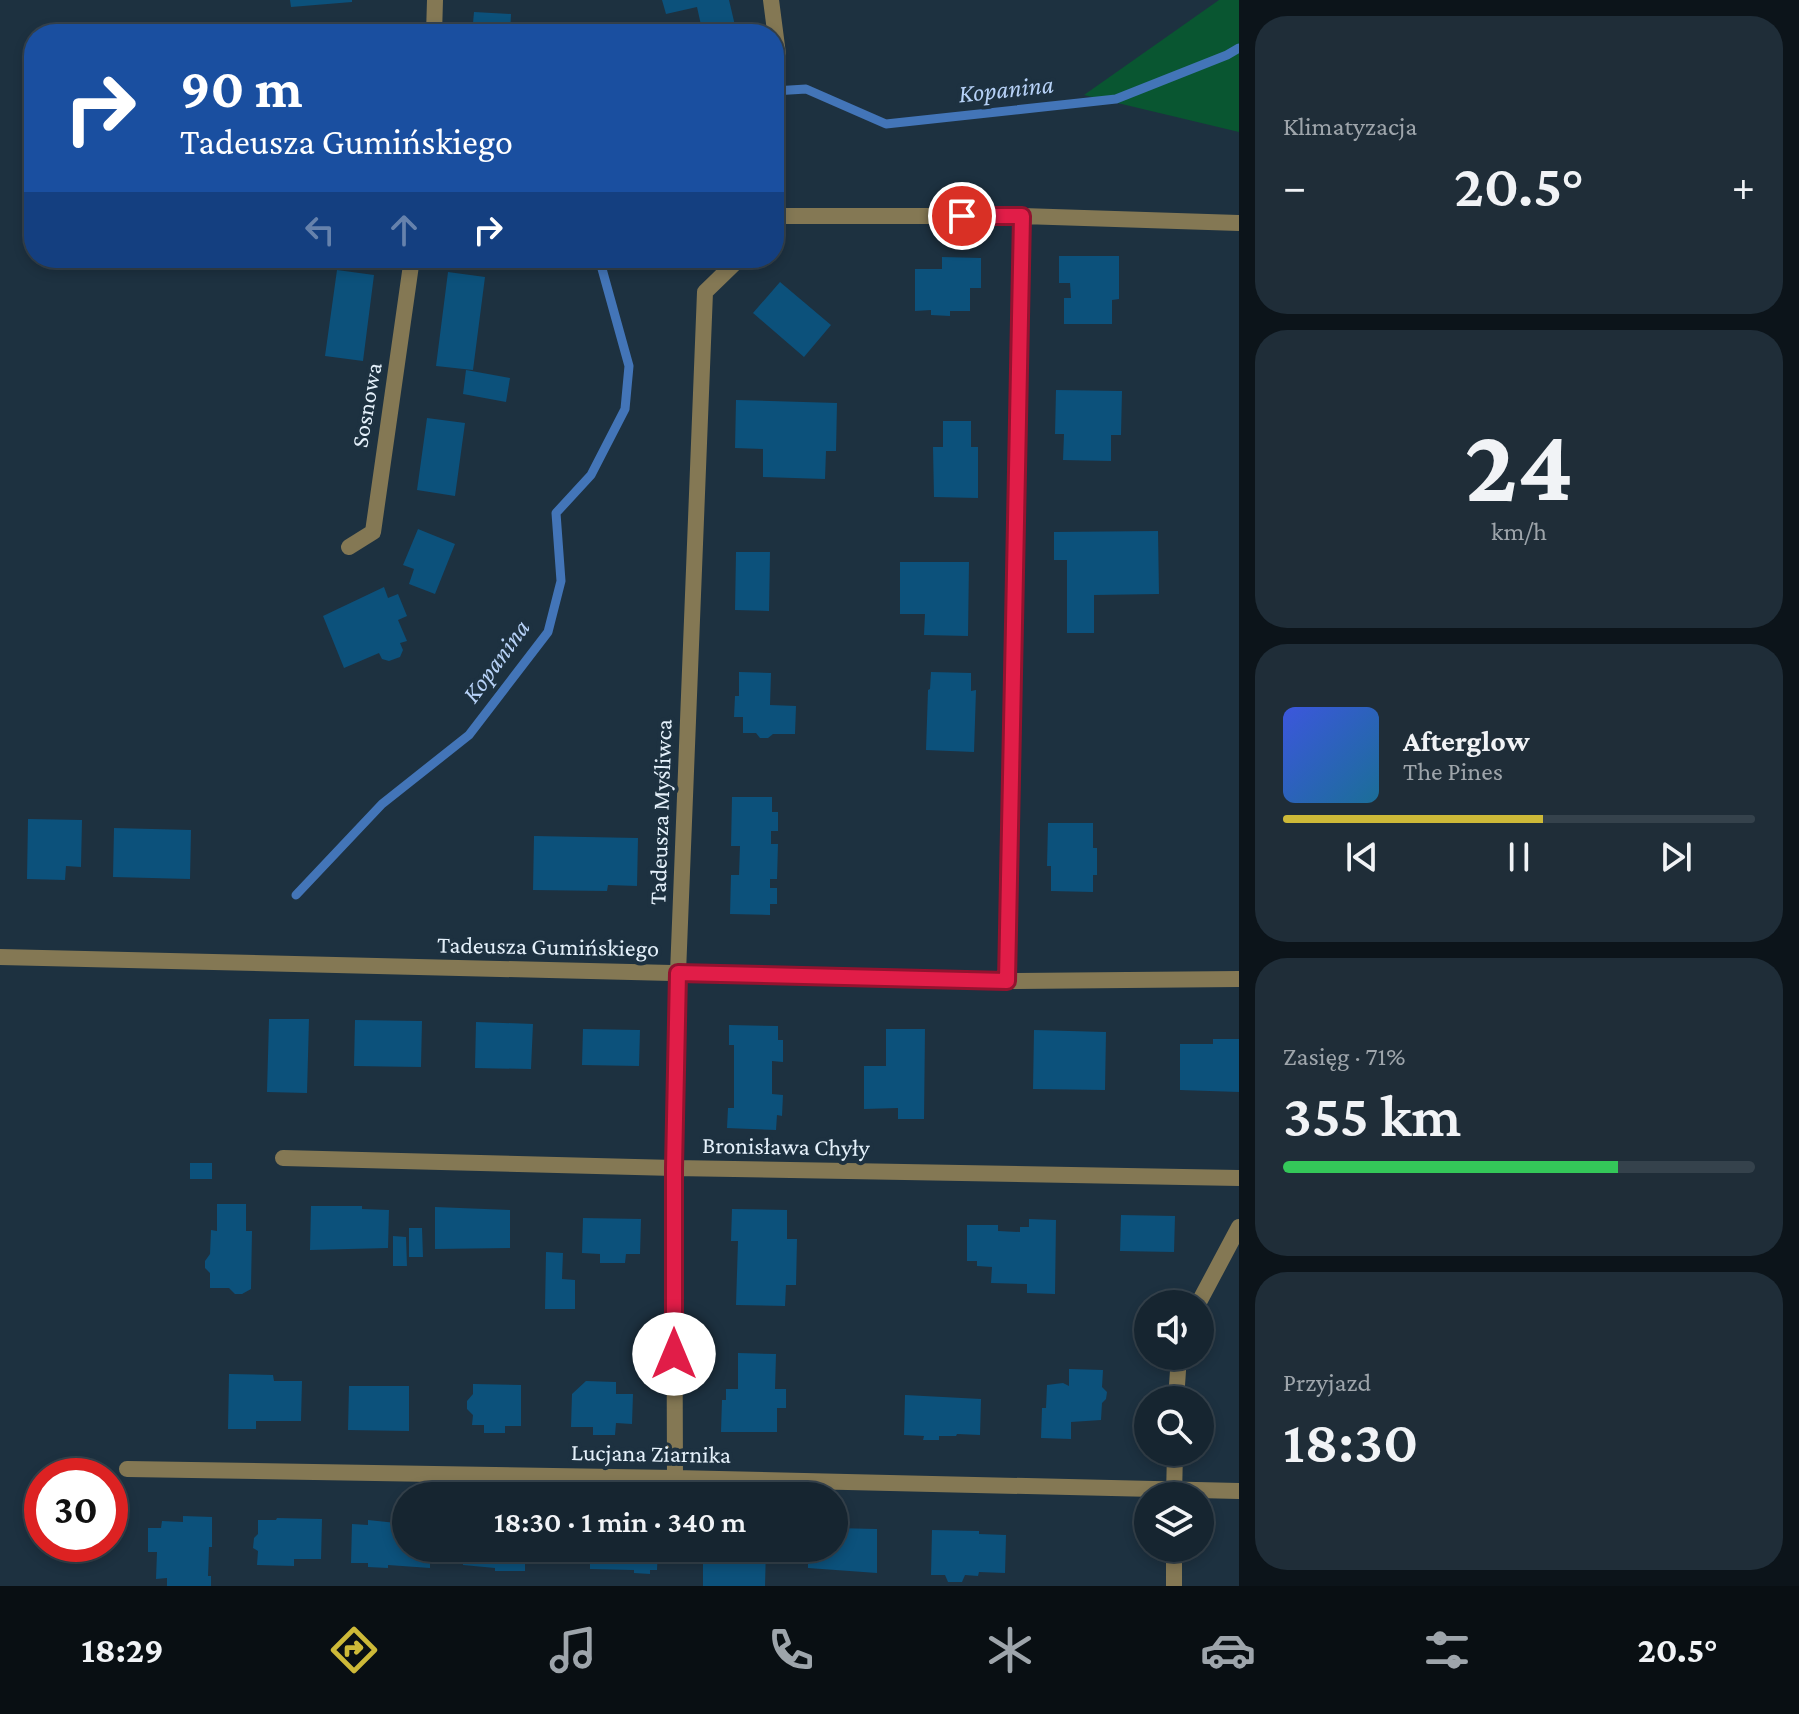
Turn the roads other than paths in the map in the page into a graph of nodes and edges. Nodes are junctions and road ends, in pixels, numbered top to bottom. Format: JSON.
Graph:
{"nodes":[{"id":1,"x":435,"y":0,"type":"edge"},
{"id":2,"x":771,"y":0,"type":"edge"},
{"id":3,"x":434,"y":24,"type":"edge"},
{"id":4,"x":774,"y":24,"type":"edge"},
{"id":5,"x":784,"y":216,"type":"edge"},
{"id":6,"x":1022,"y":216,"type":"junction"},
{"id":7,"x":1239,"y":223,"type":"edge"},
{"id":8,"x":411,"y":268,"type":"edge"},
{"id":9,"x":730,"y":268,"type":"edge"},
{"id":10,"x":349,"y":547,"type":"dead end"},
{"id":11,"x":0,"y":957,"type":"edge"},
{"id":12,"x":678,"y":973,"type":"junction"},
{"id":13,"x":1239,"y":979,"type":"edge"},
{"id":14,"x":1007,"y":981,"type":"junction"},
{"id":15,"x":283,"y":1158,"type":"dead end"},
{"id":16,"x":674,"y":1168,"type":"junction"},
{"id":17,"x":1239,"y":1178,"type":"edge"},
{"id":18,"x":1239,"y":1227,"type":"edge"},
{"id":19,"x":1205,"y":1290,"type":"edge"},
{"id":20,"x":128,"y":1469,"type":"edge"},
{"id":21,"x":675,"y":1478,"type":"junction"},
{"id":22,"x":1134,"y":1491,"type":"edge"},
{"id":23,"x":1214,"y":1491,"type":"edge"},
{"id":24,"x":1239,"y":1491,"type":"edge"},
{"id":25,"x":1174,"y":1562,"type":"edge"},
{"id":26,"x":1174,"y":1586,"type":"edge"}],
"edges":[{"from":1,"to":3,"type":"street"},
{"from":2,"to":4,"type":"street"},
{"from":5,"to":6,"type":"street"},
{"from":6,"to":7,"type":"street"},
{"from":6,"to":14,"type":"street"},
{"from":8,"to":10,"type":"street","name":"Sosnowa"},
{"from":9,"to":12,"type":"street","name":"Tadeusza Myśliwca"},
{"from":11,"to":12,"type":"street","name":"Tadeusza Gumińskiego"},
{"from":12,"to":14,"type":"street","name":"Tadeusza Gumińskiego"},
{"from":12,"to":16,"type":"street","name":"Tadeusza Myśliwca"},
{"from":13,"to":14,"type":"street","name":"Tadeusza Gumińskiego"},
{"from":15,"to":16,"type":"street","name":"Bronisława Chyły"},
{"from":16,"to":17,"type":"street","name":"Bronisława Chyły"},
{"from":16,"to":21,"type":"street","name":"Tadeusza Myśliwca"},
{"from":18,"to":19,"type":"street"},
{"from":20,"to":21,"type":"street","name":"Lucjana Ziarnika"},
{"from":21,"to":22,"type":"street","name":"Lucjana Ziarnika"},
{"from":23,"to":24,"type":"street","name":"Lucjana Ziarnika"},
{"from":25,"to":26,"type":"street"}]}
